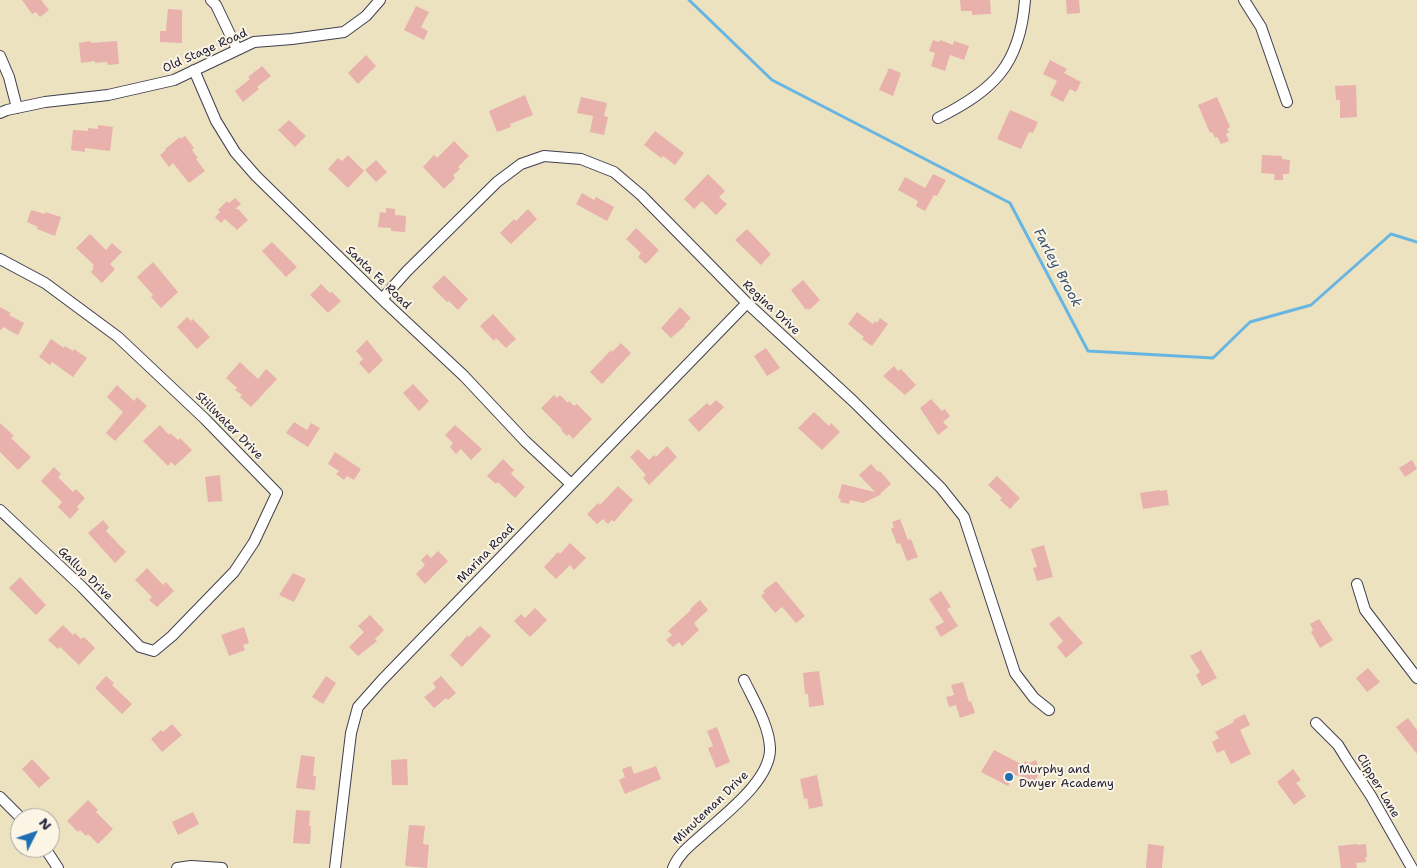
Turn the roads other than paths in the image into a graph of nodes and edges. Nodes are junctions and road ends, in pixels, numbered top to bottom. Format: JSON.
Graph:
{"nodes":[{"id":1,"x":211,"y":0,"type":"edge"},
{"id":2,"x":380,"y":0,"type":"edge"},
{"id":3,"x":1025,"y":0,"type":"edge"},
{"id":4,"x":1244,"y":0,"type":"edge"},
{"id":5,"x":238,"y":50,"type":"junction"},
{"id":6,"x":0,"y":56,"type":"edge"},
{"id":7,"x":194,"y":70,"type":"junction"},
{"id":8,"x":1288,"y":102,"type":"dead end"},
{"id":9,"x":17,"y":108,"type":"junction"},
{"id":10,"x":0,"y":113,"type":"edge"},
{"id":11,"x":938,"y":118,"type":"dead end"},
{"id":12,"x":0,"y":258,"type":"edge"},
{"id":13,"x":382,"y":299,"type":"junction"},
{"id":14,"x":747,"y":303,"type":"junction"},
{"id":15,"x":571,"y":484,"type":"junction"},
{"id":16,"x":0,"y":510,"type":"edge"},
{"id":17,"x":1357,"y":584,"type":"dead end"},
{"id":18,"x":154,"y":651,"type":"joint"},
{"id":19,"x":1417,"y":678,"type":"edge"},
{"id":20,"x":744,"y":680,"type":"dead end"},
{"id":21,"x":1049,"y":710,"type":"dead end"},
{"id":22,"x":1316,"y":723,"type":"dead end"},
{"id":23,"x":0,"y":796,"type":"edge"},
{"id":24,"x":11,"y":808,"type":"edge"},
{"id":25,"x":177,"y":868,"type":"edge"},
{"id":26,"x":222,"y":868,"type":"edge"},
{"id":27,"x":335,"y":868,"type":"edge"},
{"id":28,"x":673,"y":868,"type":"edge"},
{"id":29,"x":1412,"y":868,"type":"edge"}],
"edges":[{"from":1,"to":5,"type":"street"},
{"from":2,"to":5,"type":"street","name":"Old Stage Road"},
{"from":3,"to":11,"type":"street"},
{"from":4,"to":8,"type":"street"},
{"from":5,"to":7,"type":"street","name":"Old Stage Road"},
{"from":6,"to":9,"type":"street"},
{"from":7,"to":9,"type":"street","name":"Old Stage Road"},
{"from":7,"to":13,"type":"street","name":"Santa Fe Road"},
{"from":9,"to":10,"type":"street","name":"Old Stage Road"},
{"from":12,"to":18,"type":"street","name":"Stillwater Drive"},
{"from":13,"to":14,"type":"street","name":"Regina Drive"},
{"from":13,"to":15,"type":"street","name":"Santa Fe Road"},
{"from":14,"to":15,"type":"street","name":"Marina Road"},
{"from":14,"to":21,"type":"street","name":"Regina Drive"},
{"from":15,"to":27,"type":"street","name":"Marina Road"},
{"from":16,"to":18,"type":"street","name":"Gallup Drive"},
{"from":17,"to":19,"type":"street"},
{"from":20,"to":28,"type":"street","name":"Minuteman Drive"},
{"from":22,"to":29,"type":"street","name":"Clipper Lane"},
{"from":23,"to":24,"type":"street"},
{"from":25,"to":26,"type":"street"}]}
